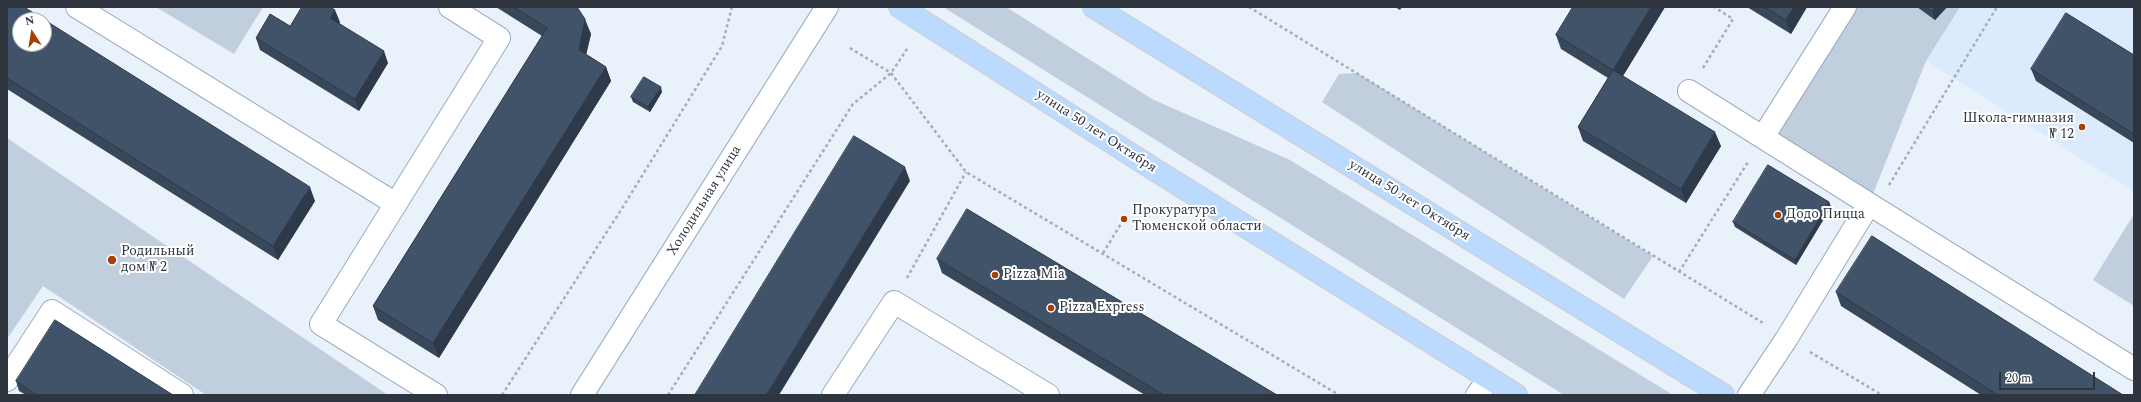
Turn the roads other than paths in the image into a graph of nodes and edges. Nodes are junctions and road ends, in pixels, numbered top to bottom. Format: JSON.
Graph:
{"nodes":[{"id":1,"x":77,"y":7,"type":"edge"},
{"id":2,"x":450,"y":7,"type":"edge"},
{"id":3,"x":827,"y":7,"type":"edge"},
{"id":4,"x":900,"y":7,"type":"edge"},
{"id":5,"x":1094,"y":7,"type":"edge"},
{"id":6,"x":1845,"y":7,"type":"edge"},
{"id":7,"x":1689,"y":91,"type":"road end"},
{"id":8,"x":1763,"y":138,"type":"junction"},
{"id":9,"x":396,"y":204,"type":"junction"},
{"id":10,"x":1872,"y":205,"type":"junction"},
{"id":11,"x":2134,"y":369,"type":"edge"},
{"id":12,"x":7,"y":380,"type":"edge"},
{"id":13,"x":1483,"y":387,"type":"edge"},
{"id":14,"x":182,"y":395,"type":"edge"},
{"id":15,"x":436,"y":395,"type":"edge"},
{"id":16,"x":582,"y":395,"type":"edge"},
{"id":17,"x":832,"y":395,"type":"edge"},
{"id":18,"x":1048,"y":395,"type":"edge"},
{"id":19,"x":1516,"y":395,"type":"edge"},
{"id":20,"x":1724,"y":395,"type":"edge"},
{"id":21,"x":1749,"y":395,"type":"edge"}],
"edges":[{"from":1,"to":9,"type":"street"},
{"from":2,"to":9,"type":"street"},
{"from":3,"to":16,"type":"street","name":"Холодильная улица"},
{"from":4,"to":13,"type":"main road","name":"улица 50 лет Октября"},
{"from":5,"to":20,"type":"main road","name":"улица 50 лет Октября"},
{"from":6,"to":8,"type":"street"},
{"from":7,"to":8,"type":"street"},
{"from":8,"to":10,"type":"street"},
{"from":9,"to":15,"type":"street"},
{"from":10,"to":11,"type":"street"},
{"from":10,"to":21,"type":"street"},
{"from":12,"to":14,"type":"street"},
{"from":13,"to":19,"type":"main road","name":"улица 50 лет Октября"},
{"from":17,"to":18,"type":"street"}]}
